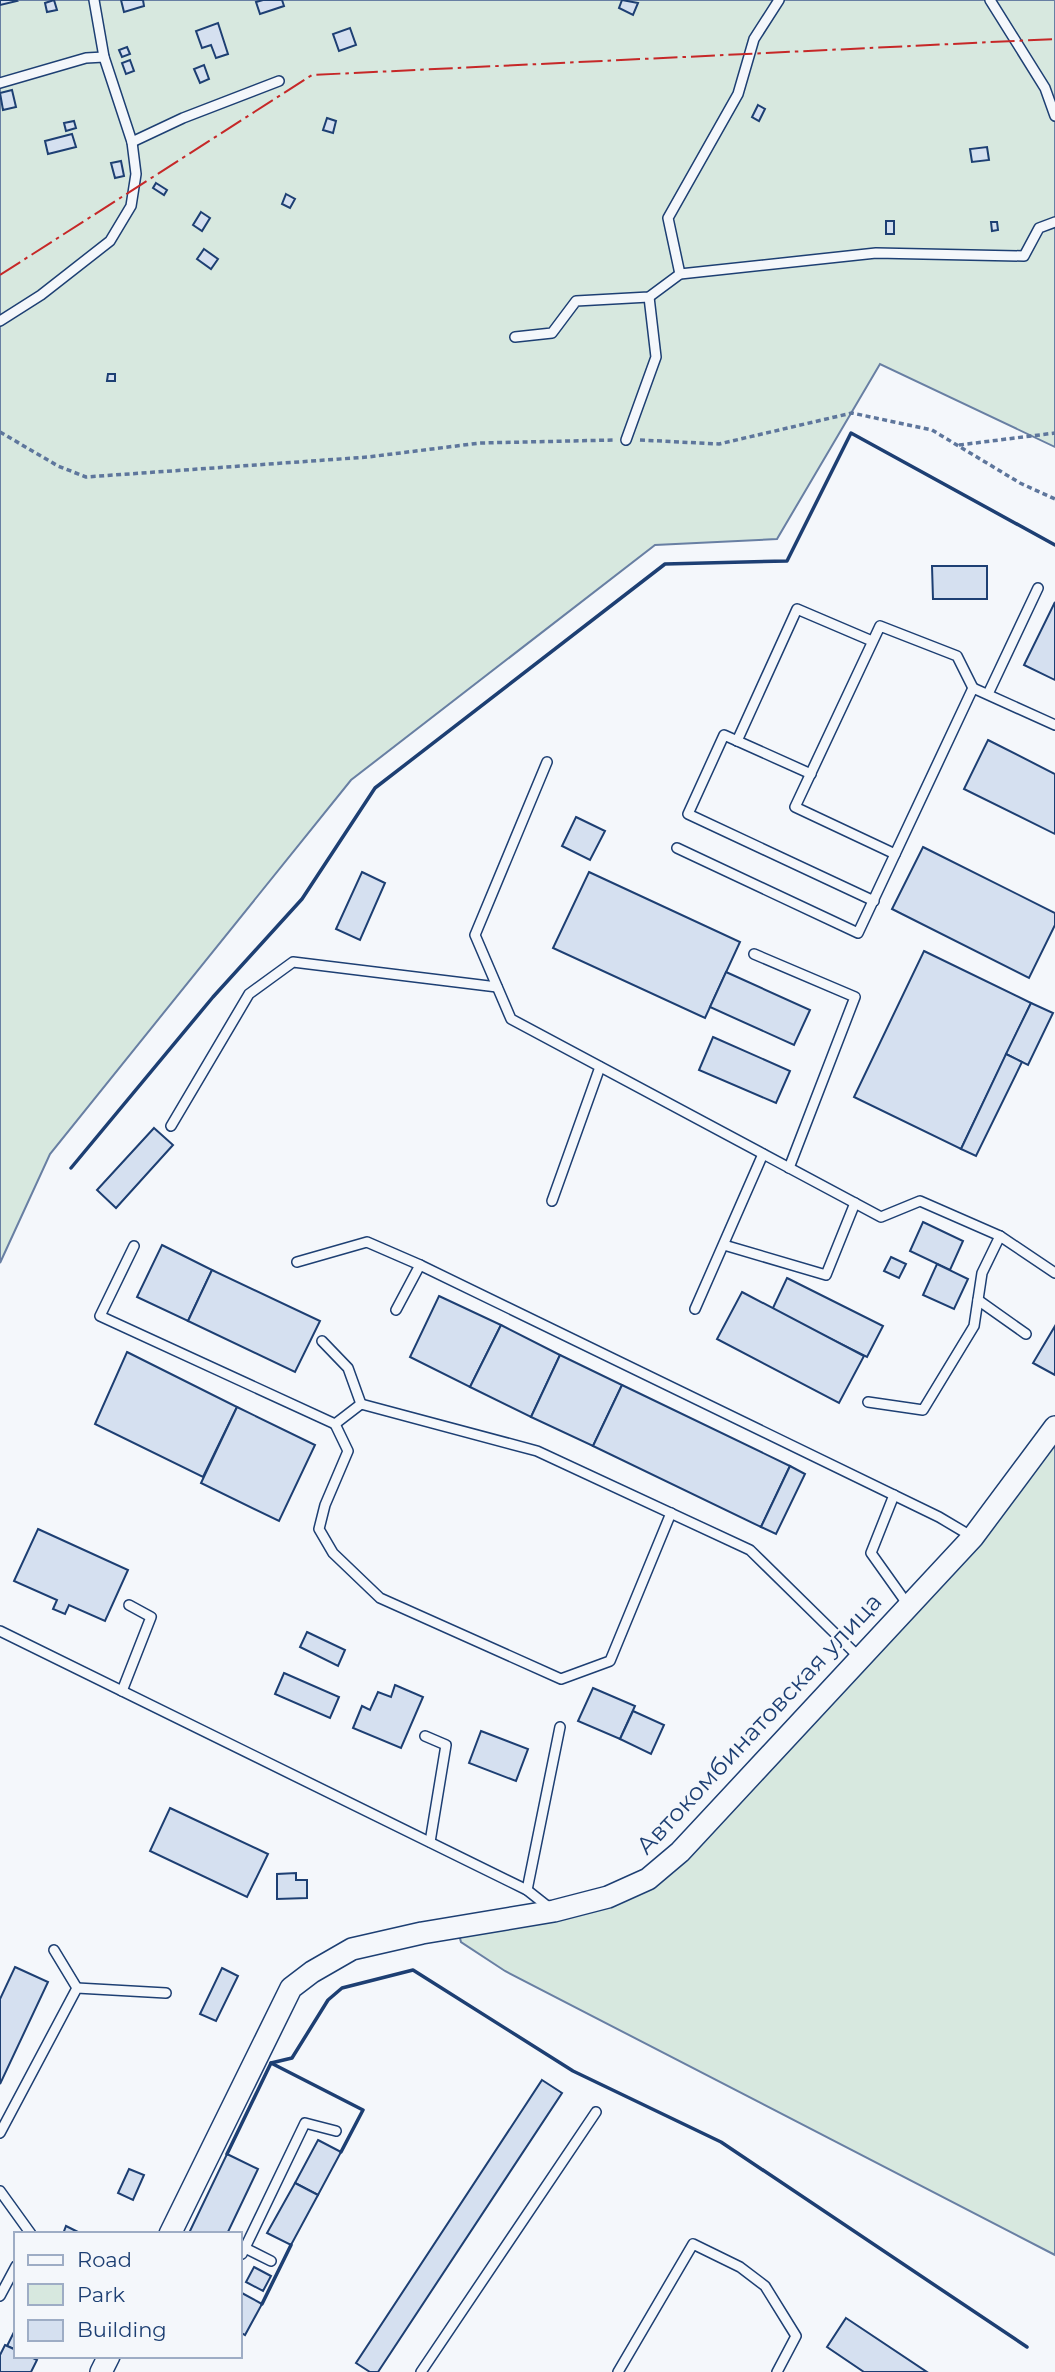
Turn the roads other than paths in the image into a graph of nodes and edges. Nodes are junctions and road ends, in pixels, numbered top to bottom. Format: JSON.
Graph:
{"nodes":[{"id":1,"x":94,"y":0,"type":"edge"},
{"id":2,"x":779,"y":0,"type":"edge"},
{"id":3,"x":990,"y":0,"type":"edge"},
{"id":4,"x":104,"y":57,"type":"junction"},
{"id":5,"x":279,"y":81,"type":"dead end"},
{"id":6,"x":0,"y":83,"type":"edge"},
{"id":7,"x":1055,"y":116,"type":"edge"},
{"id":8,"x":132,"y":142,"type":"junction"},
{"id":9,"x":1055,"y":222,"type":"edge"},
{"id":10,"x":680,"y":274,"type":"junction"},
{"id":11,"x":649,"y":297,"type":"junction"},
{"id":12,"x":0,"y":321,"type":"edge"},
{"id":13,"x":515,"y":337,"type":"dead end"},
{"id":14,"x":626,"y":440,"type":"road end"},
{"id":15,"x":1038,"y":588,"type":"dead end"},
{"id":16,"x":872,"y":641,"type":"junction"},
{"id":17,"x":974,"y":688,"type":"junction"},
{"id":18,"x":988,"y":694,"type":"junction"},
{"id":19,"x":1055,"y":725,"type":"edge"},
{"id":20,"x":737,"y":741,"type":"junction"},
{"id":21,"x":547,"y":762,"type":"dead end"},
{"id":22,"x":811,"y":774,"type":"junction"},
{"id":23,"x":677,"y":848,"type":"dead end"},
{"id":24,"x":895,"y":854,"type":"junction"},
{"id":25,"x":874,"y":901,"type":"junction"},
{"id":26,"x":754,"y":954,"type":"dead end"},
{"id":27,"x":497,"y":987,"type":"junction"},
{"id":28,"x":600,"y":1067,"type":"junction"},
{"id":29,"x":172,"y":1126,"type":"dead end"},
{"id":30,"x":763,"y":1154,"type":"junction"},
{"id":31,"x":789,"y":1168,"type":"junction"},
{"id":32,"x":552,"y":1201,"type":"dead end"},
{"id":33,"x":855,"y":1203,"type":"junction"},
{"id":34,"x":1000,"y":1236,"type":"junction"},
{"id":35,"x":724,"y":1245,"type":"junction"},
{"id":36,"x":134,"y":1246,"type":"dead end"},
{"id":37,"x":296,"y":1262,"type":"dead end"},
{"id":38,"x":420,"y":1265,"type":"junction"},
{"id":39,"x":1055,"y":1273,"type":"edge"},
{"id":40,"x":978,"y":1300,"type":"junction"},
{"id":41,"x":695,"y":1309,"type":"dead end"},
{"id":42,"x":396,"y":1310,"type":"dead end"},
{"id":43,"x":1026,"y":1334,"type":"dead end"},
{"id":44,"x":322,"y":1341,"type":"dead end"},
{"id":45,"x":868,"y":1402,"type":"dead end"},
{"id":46,"x":361,"y":1404,"type":"junction"},
{"id":47,"x":335,"y":1424,"type":"junction"},
{"id":48,"x":1055,"y":1427,"type":"edge"},
{"id":49,"x":894,"y":1495,"type":"junction"},
{"id":50,"x":671,"y":1513,"type":"junction"},
{"id":51,"x":973,"y":1537,"type":"junction"},
{"id":52,"x":129,"y":1605,"type":"dead end"},
{"id":53,"x":908,"y":1605,"type":"junction"},
{"id":54,"x":0,"y":1632,"type":"edge"},
{"id":55,"x":859,"y":1657,"type":"junction"},
{"id":56,"x":122,"y":1691,"type":"junction"},
{"id":57,"x":560,"y":1727,"type":"dead end"},
{"id":58,"x":425,"y":1736,"type":"dead end"},
{"id":59,"x":430,"y":1842,"type":"junction"},
{"id":60,"x":527,"y":1890,"type":"junction"},
{"id":61,"x":554,"y":1911,"type":"junction"},
{"id":62,"x":54,"y":1950,"type":"dead end"},
{"id":63,"x":77,"y":1988,"type":"junction"},
{"id":64,"x":166,"y":1993,"type":"dead end"},
{"id":65,"x":596,"y":2112,"type":"dead end"},
{"id":66,"x":337,"y":2132,"type":"dead end"},
{"id":67,"x":0,"y":2133,"type":"edge"},
{"id":68,"x":0,"y":2191,"type":"edge"},
{"id":69,"x":30,"y":2232,"type":"edge"},
{"id":70,"x":171,"y":2232,"type":"edge"},
{"id":71,"x":242,"y":2252,"type":"edge"},
{"id":72,"x":271,"y":2261,"type":"dead end"},
{"id":73,"x":14,"y":2270,"type":"edge"},
{"id":74,"x":0,"y":2296,"type":"edge"},
{"id":75,"x":421,"y":2372,"type":"edge"},
{"id":76,"x":618,"y":2372,"type":"edge"},
{"id":77,"x":777,"y":2372,"type":"edge"}],
"edges":[{"from":1,"to":4,"type":"lane"},
{"from":2,"to":10,"type":"lane"},
{"from":3,"to":7,"type":"lane"},
{"from":4,"to":6,"type":"lane"},
{"from":4,"to":8,"type":"lane"},
{"from":5,"to":8,"type":"lane"},
{"from":8,"to":12,"type":"lane"},
{"from":9,"to":10,"type":"lane"},
{"from":10,"to":11,"type":"lane"},
{"from":11,"to":13,"type":"lane"},
{"from":11,"to":14,"type":"lane"},
{"from":15,"to":18,"type":"lane"},
{"from":16,"to":17,"type":"lane"},
{"from":16,"to":20,"type":"lane"},
{"from":16,"to":22,"type":"lane"},
{"from":17,"to":18,"type":"lane"},
{"from":17,"to":24,"type":"lane"},
{"from":18,"to":19,"type":"lane"},
{"from":20,"to":22,"type":"lane"},
{"from":20,"to":25,"type":"lane"},
{"from":21,"to":27,"type":"lane"},
{"from":22,"to":24,"type":"lane"},
{"from":23,"to":25,"type":"lane"},
{"from":24,"to":25,"type":"lane"},
{"from":26,"to":31,"type":"lane"},
{"from":27,"to":28,"type":"lane"},
{"from":27,"to":29,"type":"lane"},
{"from":28,"to":30,"type":"lane"},
{"from":28,"to":32,"type":"lane"},
{"from":30,"to":31,"type":"lane"},
{"from":30,"to":35,"type":"lane"},
{"from":31,"to":33,"type":"lane"},
{"from":33,"to":34,"type":"lane"},
{"from":33,"to":35,"type":"lane"},
{"from":34,"to":39,"type":"lane"},
{"from":34,"to":40,"type":"lane"},
{"from":35,"to":41,"type":"lane"},
{"from":36,"to":47,"type":"lane"},
{"from":37,"to":38,"type":"lane"},
{"from":38,"to":42,"type":"lane"},
{"from":38,"to":49,"type":"lane"},
{"from":40,"to":43,"type":"lane"},
{"from":40,"to":45,"type":"lane"},
{"from":44,"to":46,"type":"lane"},
{"from":46,"to":47,"type":"lane"},
{"from":46,"to":50,"type":"lane"},
{"from":47,"to":50,"type":"lane"},
{"from":48,"to":51,"type":"street","name":"Автокомбинатовская улица"},
{"from":49,"to":51,"type":"lane"},
{"from":49,"to":53,"type":"lane"},
{"from":50,"to":55,"type":"lane"},
{"from":51,"to":53,"type":"street","name":"Автокомбинатовская улица"},
{"from":52,"to":56,"type":"lane"},
{"from":53,"to":55,"type":"street","name":"Автокомбинатовская улица"},
{"from":54,"to":56,"type":"lane"},
{"from":55,"to":61,"type":"street","name":"Автокомбинатовская улица"},
{"from":56,"to":59,"type":"lane"},
{"from":57,"to":60,"type":"lane"},
{"from":58,"to":59,"type":"lane"},
{"from":59,"to":60,"type":"lane"},
{"from":60,"to":61,"type":"lane"},
{"from":61,"to":70,"type":"street","name":"Автокомбинатовская улица"},
{"from":62,"to":63,"type":"lane"},
{"from":63,"to":64,"type":"lane"},
{"from":63,"to":67,"type":"lane"},
{"from":65,"to":75,"type":"lane"},
{"from":66,"to":71,"type":"lane"},
{"from":68,"to":69,"type":"lane"},
{"from":71,"to":72,"type":"lane"},
{"from":73,"to":74,"type":"lane"},
{"from":76,"to":77,"type":"lane"}]}
